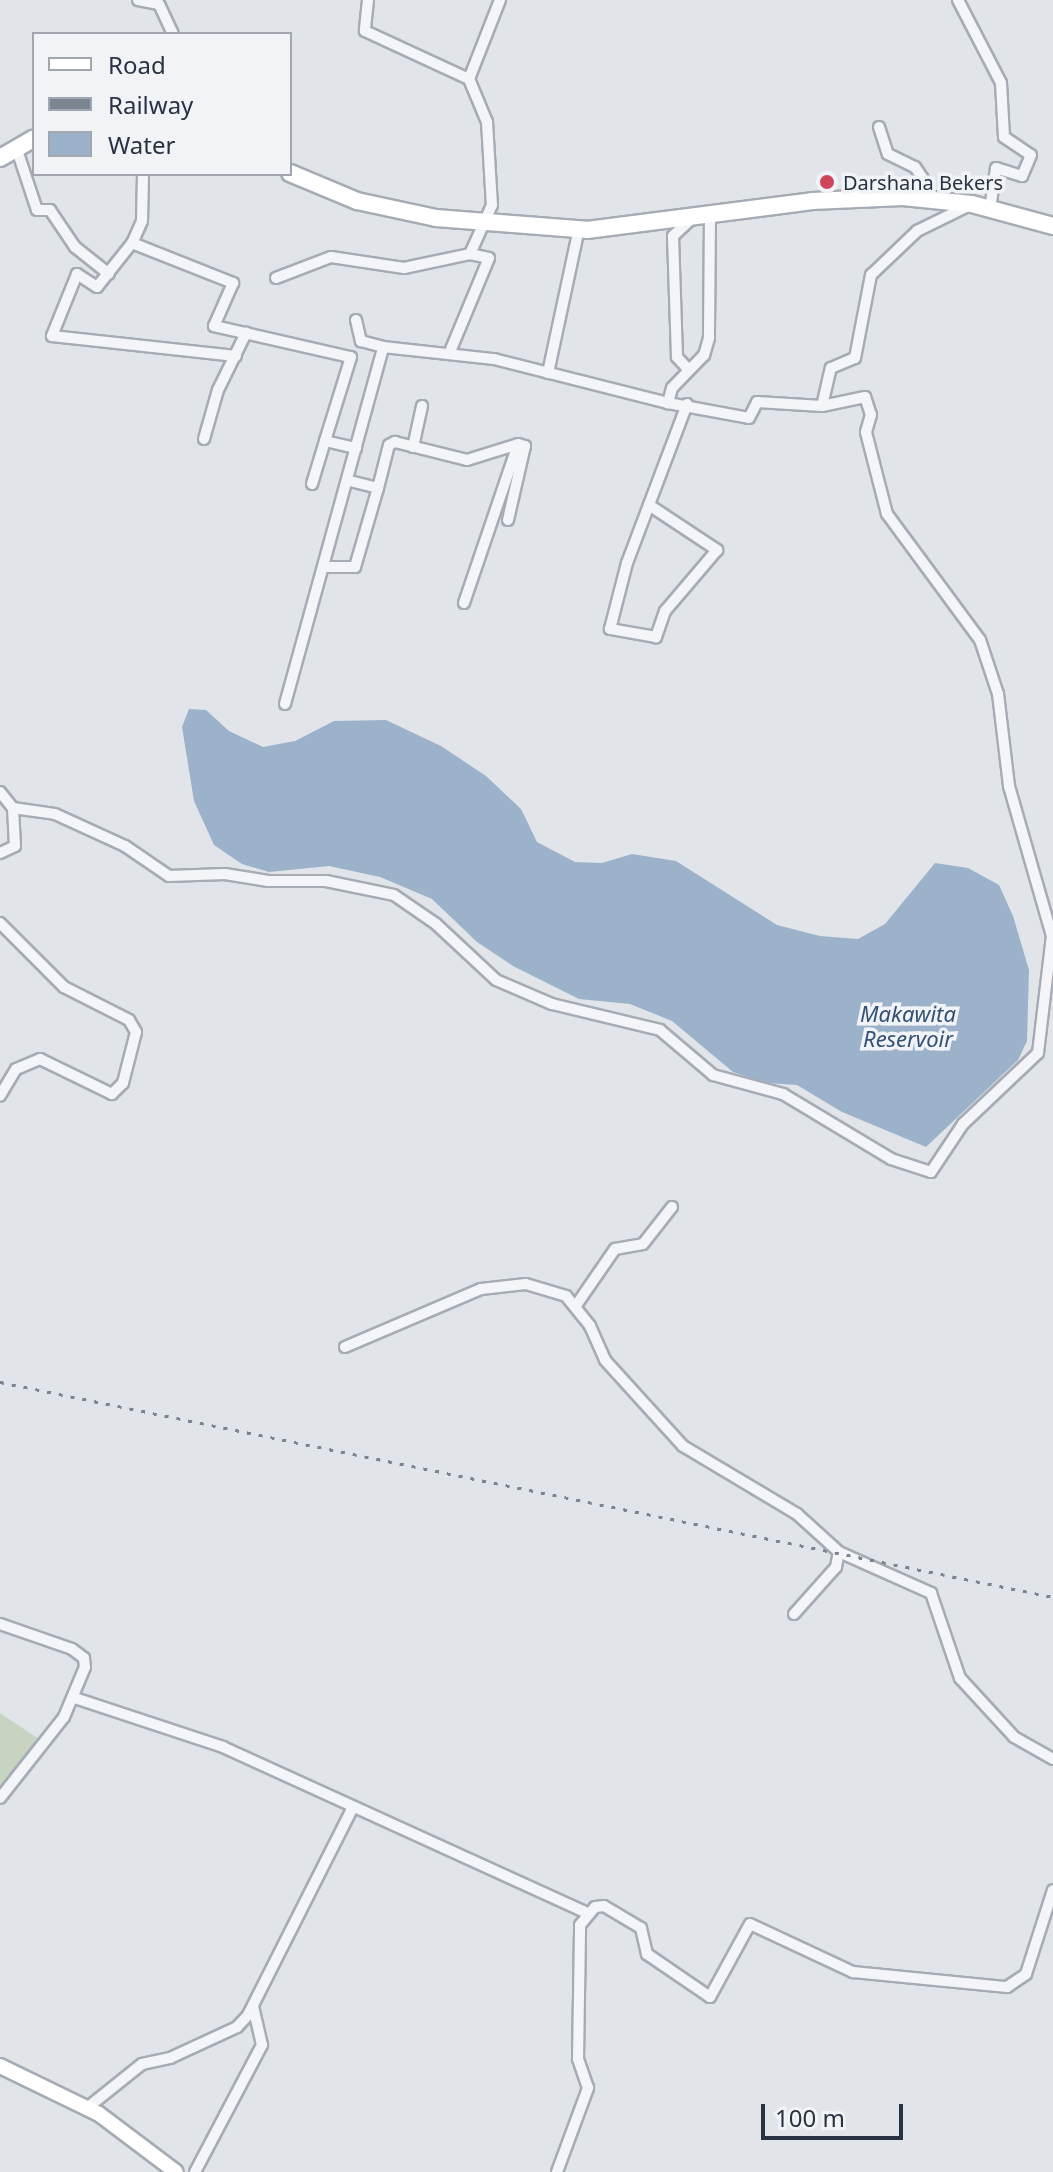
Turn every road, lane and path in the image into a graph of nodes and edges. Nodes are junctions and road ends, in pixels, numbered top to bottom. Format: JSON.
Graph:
{"nodes":[{"id":1,"x":138,"y":0,"type":"edge"},
{"id":2,"x":368,"y":0,"type":"edge"},
{"id":3,"x":500,"y":0,"type":"edge"},
{"id":4,"x":958,"y":0,"type":"edge"},
{"id":5,"x":172,"y":32,"type":"edge"},
{"id":6,"x":469,"y":79,"type":"junction"},
{"id":7,"x":879,"y":127,"type":"dead end"},
{"id":8,"x":32,"y":139,"type":"edge"},
{"id":9,"x":16,"y":147,"type":"junction"},
{"id":10,"x":0,"y":158,"type":"edge"},
{"id":11,"x":292,"y":174,"type":"edge"},
{"id":12,"x":143,"y":176,"type":"edge"},
{"id":13,"x":927,"y":200,"type":"junction"},
{"id":14,"x":972,"y":204,"type":"junction"},
{"id":15,"x":990,"y":209,"type":"junction"},
{"id":16,"x":710,"y":216,"type":"junction"},
{"id":17,"x":692,"y":218,"type":"junction"},
{"id":18,"x":484,"y":222,"type":"junction"},
{"id":19,"x":1053,"y":226,"type":"edge"},
{"id":20,"x":579,"y":229,"type":"junction"},
{"id":21,"x":132,"y":243,"type":"junction"},
{"id":22,"x":470,"y":254,"type":"junction"},
{"id":23,"x":109,"y":274,"type":"junction"},
{"id":24,"x":276,"y":278,"type":"dead end"},
{"id":25,"x":356,"y":320,"type":"dead end"},
{"id":26,"x":246,"y":333,"type":"junction"},
{"id":27,"x":383,"y":347,"type":"junction"},
{"id":28,"x":449,"y":354,"type":"junction"},
{"id":29,"x":236,"y":356,"type":"junction"},
{"id":30,"x":689,"y":370,"type":"junction"},
{"id":31,"x":548,"y":373,"type":"junction"},
{"id":32,"x":668,"y":403,"type":"junction"},
{"id":33,"x":687,"y":404,"type":"junction"},
{"id":34,"x":422,"y":406,"type":"dead end"},
{"id":35,"x":822,"y":406,"type":"junction"},
{"id":36,"x":204,"y":439,"type":"dead end"},
{"id":37,"x":325,"y":441,"type":"junction"},
{"id":38,"x":518,"y":444,"type":"junction"},
{"id":39,"x":413,"y":447,"type":"junction"},
{"id":40,"x":356,"y":448,"type":"junction"},
{"id":41,"x":347,"y":480,"type":"junction"},
{"id":42,"x":312,"y":484,"type":"dead end"},
{"id":43,"x":378,"y":488,"type":"junction"},
{"id":44,"x":649,"y":505,"type":"dead end"},
{"id":45,"x":508,"y":520,"type":"dead end"},
{"id":46,"x":323,"y":567,"type":"junction"},
{"id":47,"x":464,"y":603,"type":"dead end"},
{"id":48,"x":285,"y":704,"type":"dead end"},
{"id":49,"x":0,"y":792,"type":"edge"},
{"id":50,"x":13,"y":808,"type":"junction"},
{"id":51,"x":0,"y":853,"type":"edge"},
{"id":52,"x":0,"y":923,"type":"edge"},
{"id":53,"x":0,"y":1096,"type":"edge"},
{"id":54,"x":672,"y":1207,"type":"dead end"},
{"id":55,"x":577,"y":1304,"type":"junction"},
{"id":56,"x":345,"y":1347,"type":"dead end"},
{"id":57,"x":839,"y":1552,"type":"junction"},
{"id":58,"x":794,"y":1614,"type":"dead end"},
{"id":59,"x":0,"y":1624,"type":"edge"},
{"id":60,"x":75,"y":1698,"type":"junction"},
{"id":61,"x":1053,"y":1759,"type":"edge"},
{"id":62,"x":0,"y":1798,"type":"edge"},
{"id":63,"x":353,"y":1807,"type":"junction"},
{"id":64,"x":1053,"y":1890,"type":"edge"},
{"id":65,"x":588,"y":1913,"type":"junction"},
{"id":66,"x":253,"y":2006,"type":"junction"},
{"id":67,"x":0,"y":2066,"type":"edge"},
{"id":68,"x":87,"y":2108,"type":"junction"},
{"id":69,"x":176,"y":2172,"type":"edge"},
{"id":70,"x":195,"y":2172,"type":"edge"},
{"id":71,"x":557,"y":2172,"type":"edge"}],
"edges":[{"from":1,"to":5,"type":"street"},
{"from":2,"to":6,"type":"street"},
{"from":3,"to":6,"type":"street"},
{"from":4,"to":15,"type":"street"},
{"from":6,"to":18,"type":"street"},
{"from":7,"to":13,"type":"street"},
{"from":8,"to":9,"type":"main road"},
{"from":9,"to":10,"type":"main road"},
{"from":9,"to":23,"type":"street"},
{"from":11,"to":18,"type":"main road"},
{"from":12,"to":21,"type":"street"},
{"from":13,"to":14,"type":"main road"},
{"from":13,"to":16,"type":"main road"},
{"from":14,"to":15,"type":"main road"},
{"from":14,"to":35,"type":"street"},
{"from":15,"to":19,"type":"main road"},
{"from":16,"to":17,"type":"main road"},
{"from":16,"to":30,"type":"street"},
{"from":17,"to":20,"type":"main road"},
{"from":17,"to":30,"type":"street"},
{"from":18,"to":20,"type":"main road"},
{"from":18,"to":22,"type":"street"},
{"from":20,"to":31,"type":"street"},
{"from":21,"to":23,"type":"street"},
{"from":21,"to":26,"type":"street"},
{"from":22,"to":24,"type":"street"},
{"from":22,"to":28,"type":"street"},
{"from":23,"to":29,"type":"street"},
{"from":25,"to":27,"type":"street"},
{"from":26,"to":29,"type":"street"},
{"from":26,"to":37,"type":"street"},
{"from":27,"to":28,"type":"street"},
{"from":27,"to":40,"type":"street"},
{"from":28,"to":31,"type":"street"},
{"from":29,"to":36,"type":"street"},
{"from":30,"to":32,"type":"street"},
{"from":31,"to":32,"type":"street"},
{"from":32,"to":33,"type":"street"},
{"from":33,"to":35,"type":"street"},
{"from":33,"to":44,"type":"street"},
{"from":34,"to":39,"type":"street"},
{"from":35,"to":50,"type":"street"},
{"from":37,"to":40,"type":"street"},
{"from":37,"to":42,"type":"street"},
{"from":38,"to":39,"type":"street"},
{"from":38,"to":45,"type":"street"},
{"from":38,"to":47,"type":"street"},
{"from":39,"to":43,"type":"street"},
{"from":40,"to":41,"type":"street"},
{"from":41,"to":43,"type":"street"},
{"from":41,"to":46,"type":"street"},
{"from":43,"to":46,"type":"street"},
{"from":46,"to":48,"type":"street"},
{"from":49,"to":50,"type":"street"},
{"from":50,"to":51,"type":"street"},
{"from":52,"to":53,"type":"street"},
{"from":54,"to":55,"type":"street"},
{"from":55,"to":56,"type":"street"},
{"from":55,"to":57,"type":"street"},
{"from":57,"to":58,"type":"street"},
{"from":57,"to":61,"type":"street"},
{"from":59,"to":60,"type":"street"},
{"from":60,"to":62,"type":"street"},
{"from":60,"to":63,"type":"street"},
{"from":63,"to":65,"type":"street"},
{"from":63,"to":66,"type":"street"},
{"from":64,"to":65,"type":"street"},
{"from":65,"to":71,"type":"street"},
{"from":66,"to":68,"type":"street"},
{"from":66,"to":70,"type":"street"},
{"from":67,"to":68,"type":"main road"},
{"from":68,"to":69,"type":"main road"}]}
